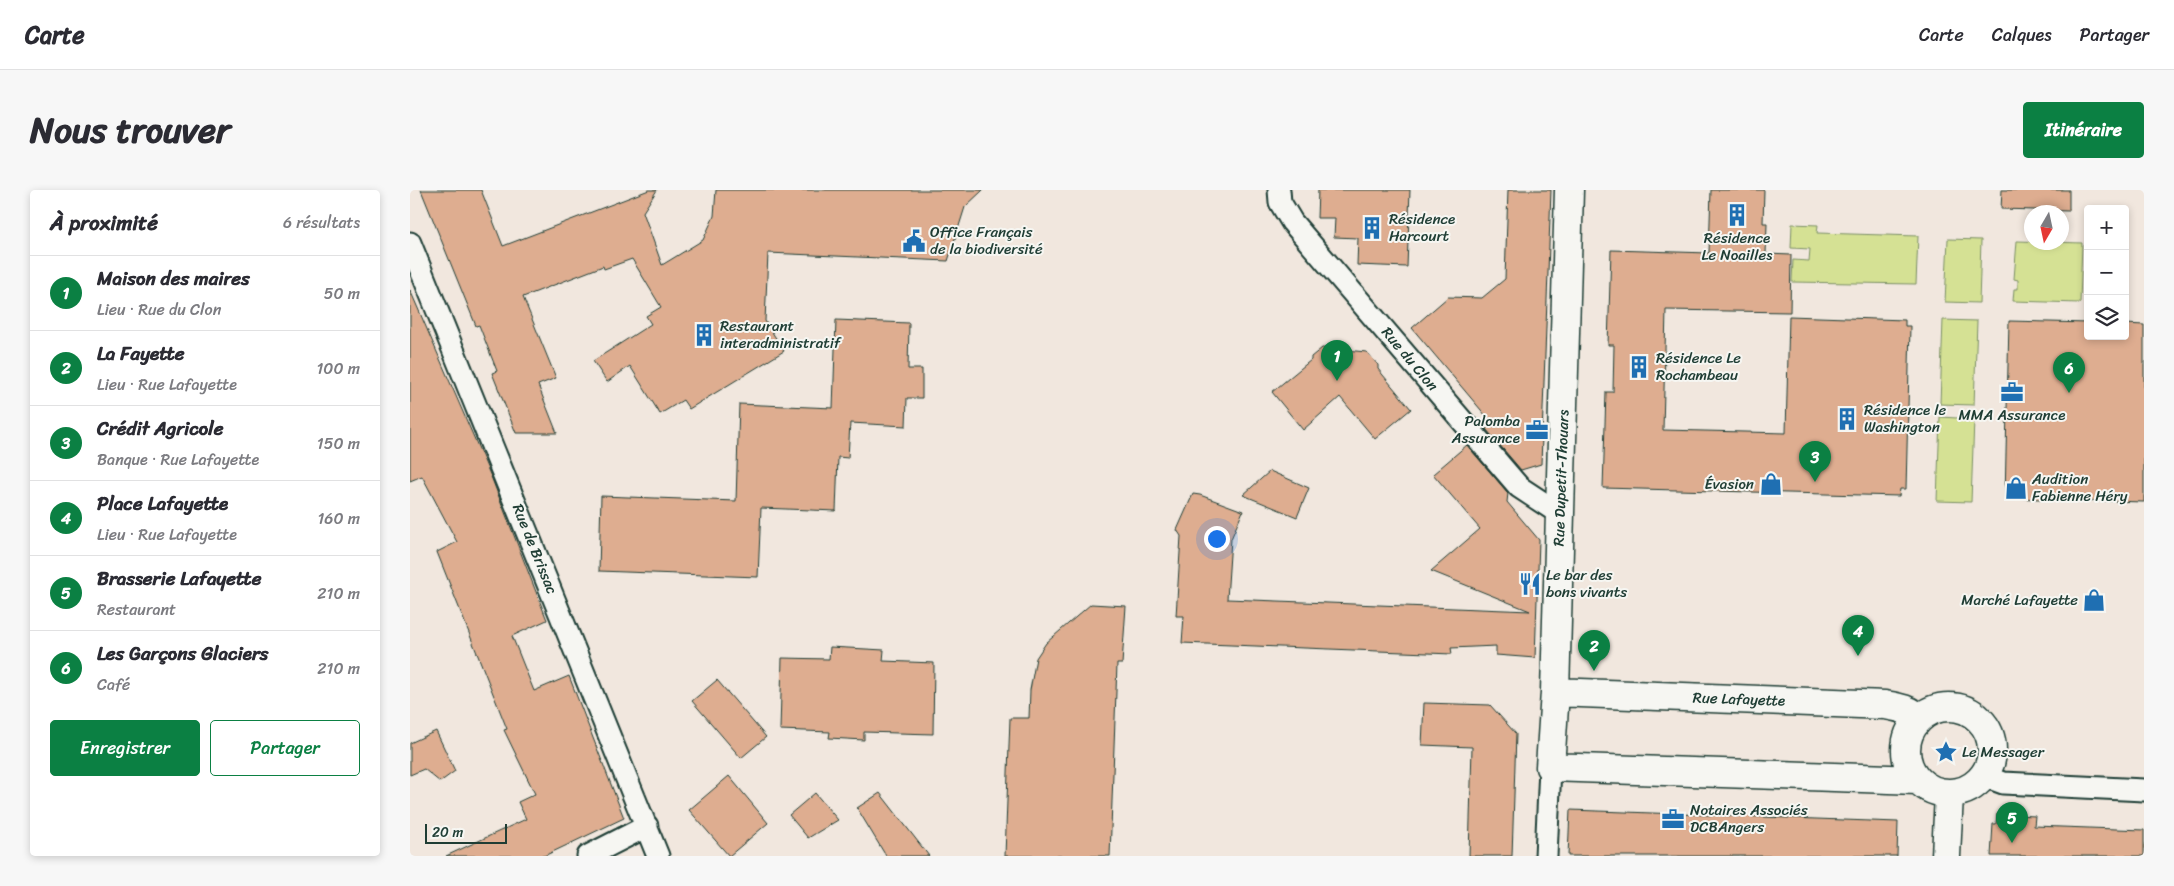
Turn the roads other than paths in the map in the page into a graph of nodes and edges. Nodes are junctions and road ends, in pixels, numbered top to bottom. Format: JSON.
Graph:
{"nodes":[{"id":1,"x":1278,"y":190,"type":"edge"},
{"id":2,"x":1569,"y":190,"type":"edge"},
{"id":3,"x":410,"y":243,"type":"edge"},
{"id":4,"x":1560,"y":514,"type":"junction"},
{"id":5,"x":1555,"y":692,"type":"junction"},
{"id":6,"x":1919,"y":719,"type":"junction"},
{"id":7,"x":1550,"y":767,"type":"junction"},
{"id":8,"x":1984,"y":776,"type":"junction"},
{"id":9,"x":1917,"y":780,"type":"junction"},
{"id":10,"x":2144,"y":790,"type":"edge"},
{"id":11,"x":1949,"y":794,"type":"junction"},
{"id":12,"x":647,"y":826,"type":"junction"},
{"id":13,"x":588,"y":856,"type":"edge"},
{"id":14,"x":658,"y":856,"type":"edge"},
{"id":15,"x":1546,"y":856,"type":"edge"},
{"id":16,"x":1946,"y":856,"type":"edge"}],
"edges":[{"from":1,"to":4,"type":"street","name":"Rue du Clon"},
{"from":2,"to":4,"type":"street","name":"Rue Dupetit-Thouars"},
{"from":3,"to":12,"type":"street","name":"Rue de Brissac"},
{"from":4,"to":5,"type":"street","name":"Rue Dupetit-Thouars"},
{"from":5,"to":6,"type":"street","name":"Rue Lafayette"},
{"from":5,"to":7,"type":"street","name":"Rue Dupetit-Thouars"},
{"from":6,"to":8,"type":"street"},
{"from":6,"to":9,"type":"street"},
{"from":7,"to":9,"type":"street"},
{"from":7,"to":15,"type":"street","name":"Rue Dupetit-Thouars"},
{"from":8,"to":10,"type":"street"},
{"from":8,"to":11,"type":"street"},
{"from":9,"to":11,"type":"street"},
{"from":11,"to":16,"type":"street"},
{"from":12,"to":13,"type":"street"},
{"from":12,"to":14,"type":"street","name":"Rue de Brissac"}]}
